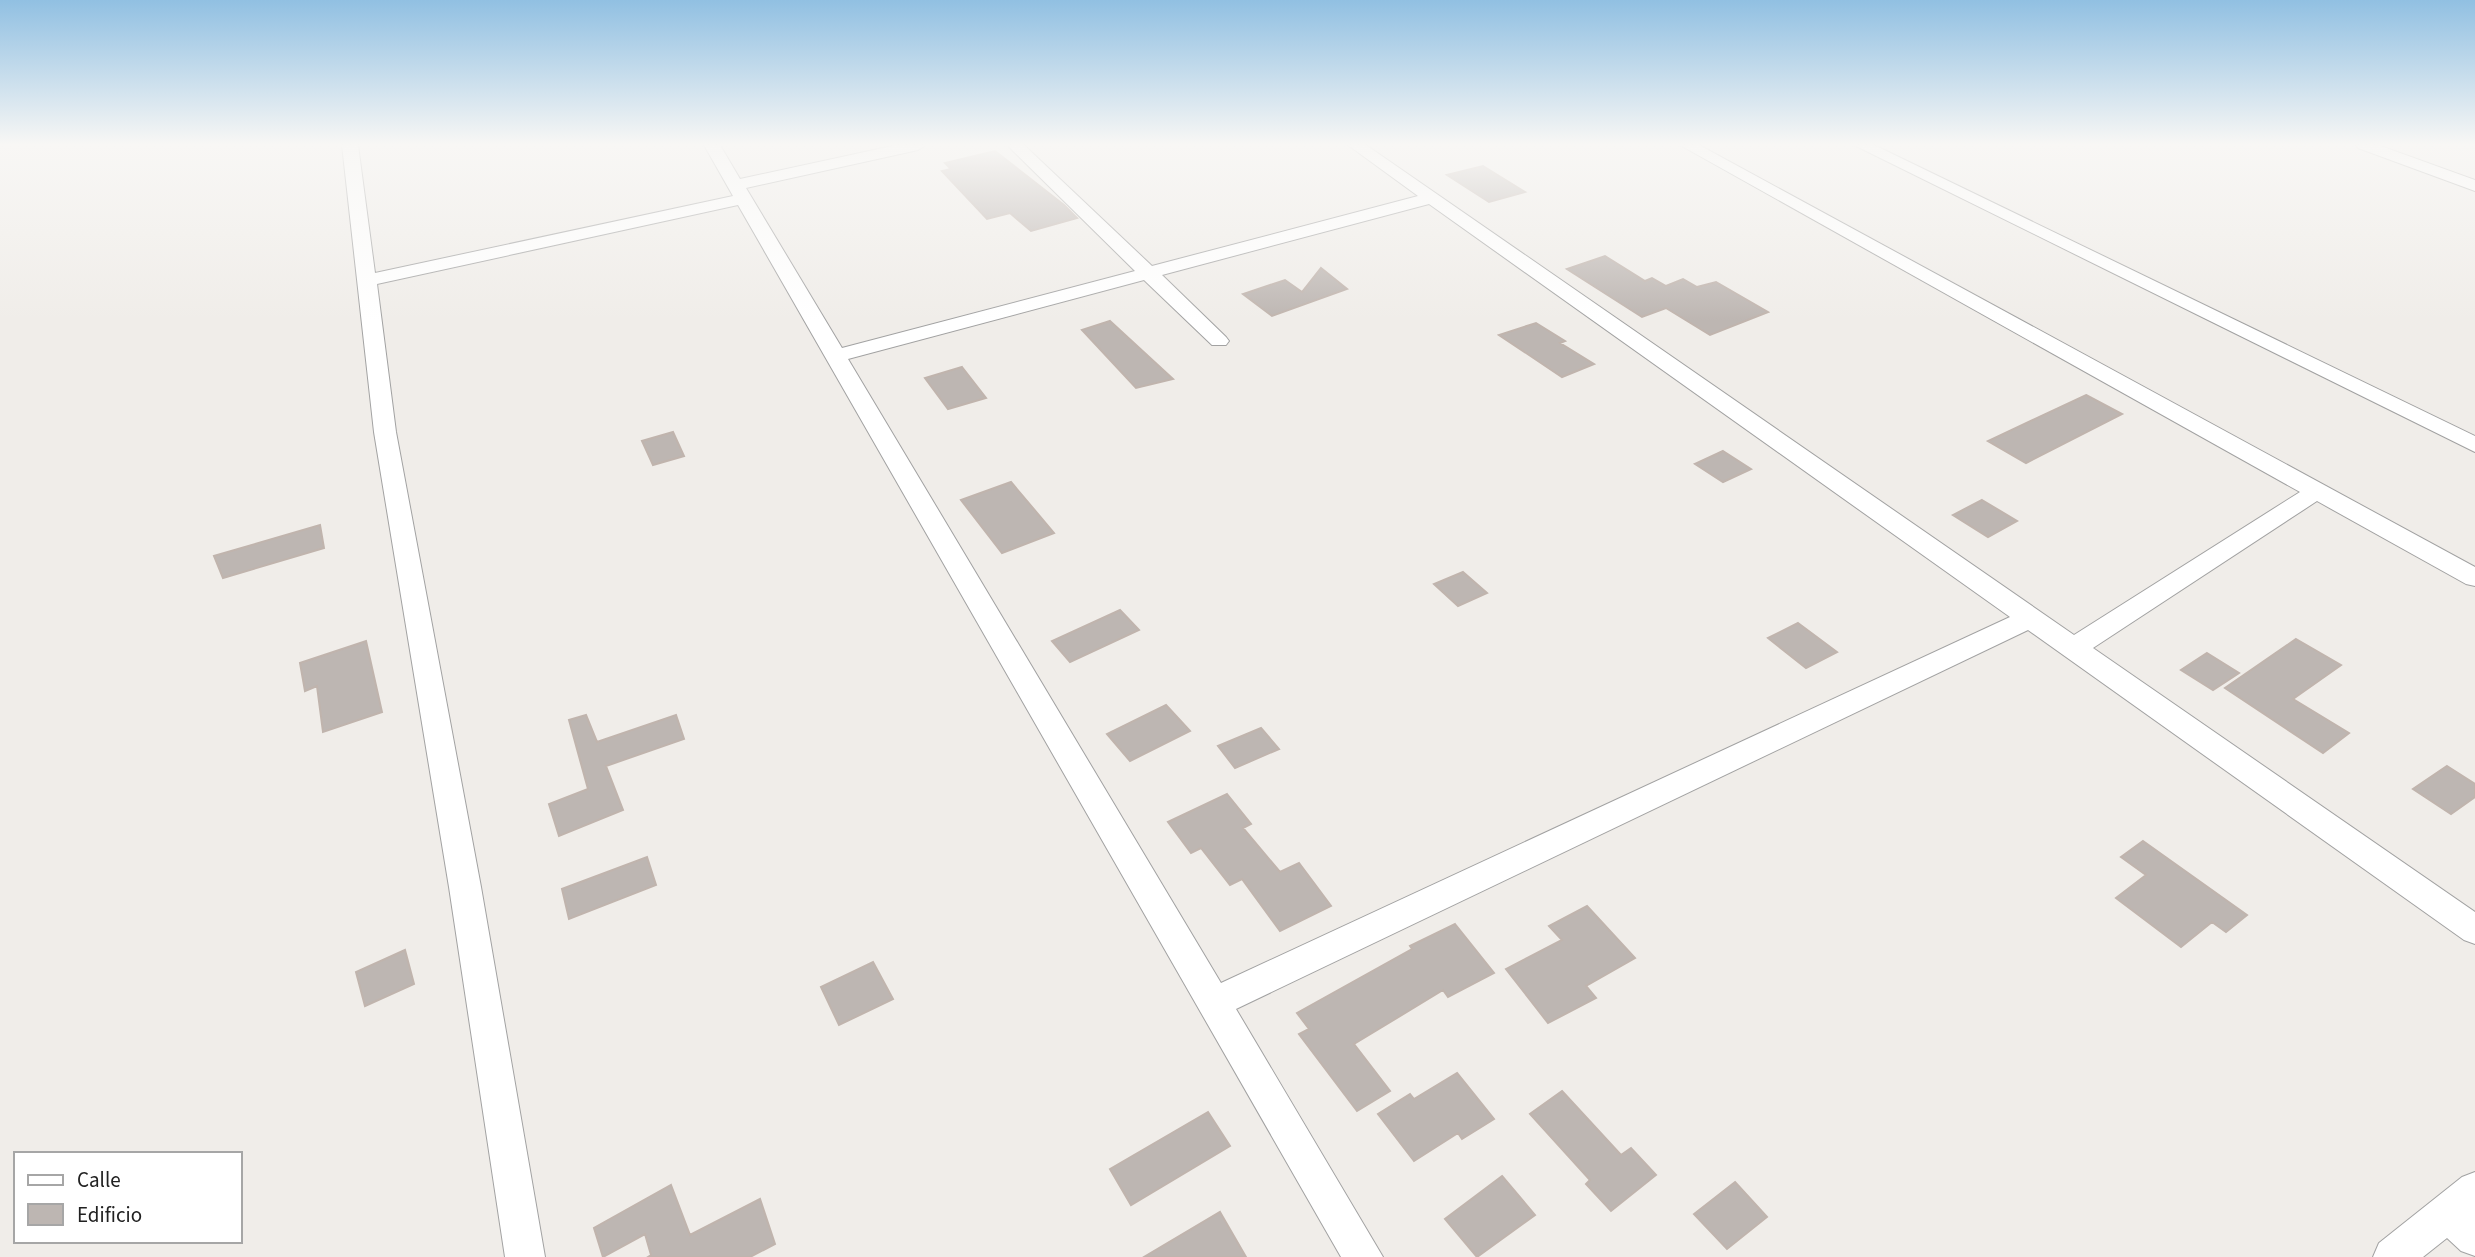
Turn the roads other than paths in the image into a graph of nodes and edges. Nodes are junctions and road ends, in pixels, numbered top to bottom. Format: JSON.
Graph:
{"nodes":[{"id":1,"x":361,"y":204,"type":"edge"},
{"id":2,"x":690,"y":204,"type":"edge"},
{"id":3,"x":746,"y":204,"type":"edge"},
{"id":4,"x":1076,"y":204,"type":"edge"},
{"id":5,"x":1412,"y":204,"type":"edge"},
{"id":6,"x":1441,"y":204,"type":"edge"},
{"id":7,"x":1795,"y":204,"type":"edge"},
{"id":8,"x":1982,"y":204,"type":"edge"},
{"id":9,"x":1149,"y":273,"type":"junction"},
{"id":10,"x":367,"y":280,"type":"junction"},
{"id":11,"x":1219,"y":341,"type":"dead end"},
{"id":12,"x":835,"y":356,"type":"junction"},
{"id":13,"x":2475,"y":445,"type":"edge"},
{"id":14,"x":2317,"y":491,"type":"junction"},
{"id":15,"x":2475,"y":578,"type":"edge"},
{"id":16,"x":2031,"y":618,"type":"junction"},
{"id":17,"x":2073,"y":648,"type":"junction"},
{"id":18,"x":2475,"y":930,"type":"edge"},
{"id":19,"x":1214,"y":1003,"type":"junction"},
{"id":20,"x":2466,"y":1213,"type":"edge"},
{"id":21,"x":525,"y":1257,"type":"edge"},
{"id":22,"x":1363,"y":1257,"type":"edge"},
{"id":23,"x":2393,"y":1257,"type":"edge"}],
"edges":[{"from":1,"to":10,"type":"street"},
{"from":2,"to":10,"type":"street"},
{"from":3,"to":12,"type":"street"},
{"from":4,"to":9,"type":"street"},
{"from":5,"to":9,"type":"street"},
{"from":6,"to":16,"type":"street"},
{"from":7,"to":14,"type":"street"},
{"from":8,"to":13,"type":"street"},
{"from":9,"to":11,"type":"street"},
{"from":9,"to":12,"type":"street"},
{"from":10,"to":21,"type":"street"},
{"from":12,"to":19,"type":"street"},
{"from":14,"to":15,"type":"street"},
{"from":14,"to":17,"type":"street"},
{"from":16,"to":17,"type":"street"},
{"from":16,"to":19,"type":"street"},
{"from":17,"to":18,"type":"street"},
{"from":19,"to":22,"type":"street"},
{"from":20,"to":23,"type":"street"}]}
